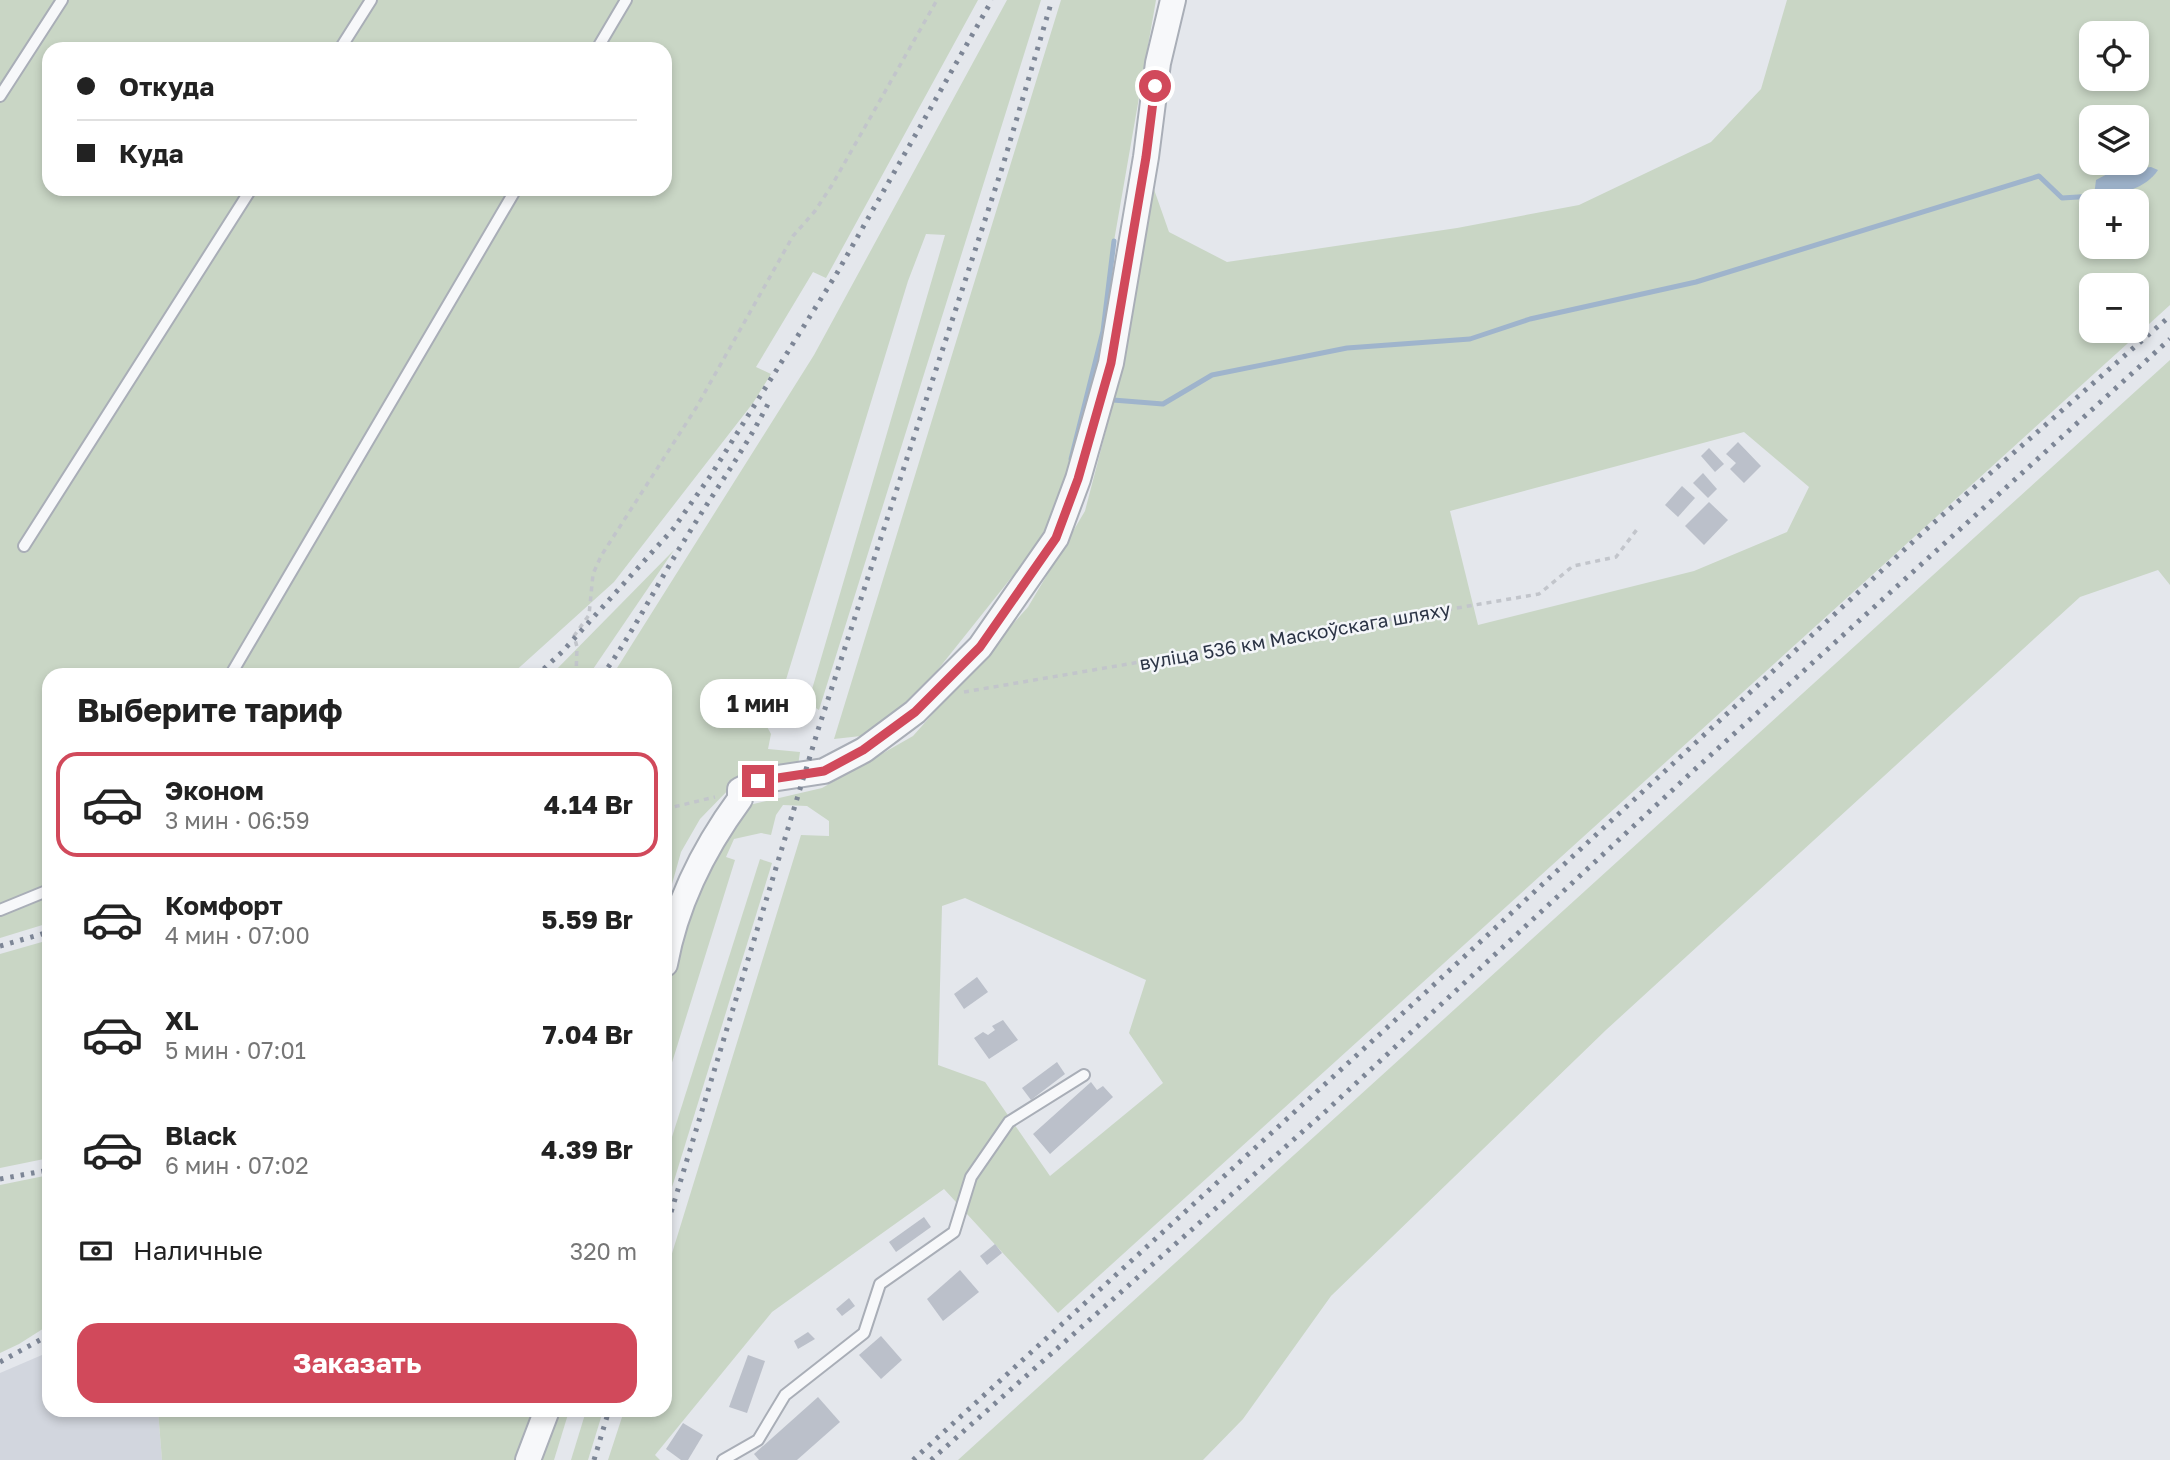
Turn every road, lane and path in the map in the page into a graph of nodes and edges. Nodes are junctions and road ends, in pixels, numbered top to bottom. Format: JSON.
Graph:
{"nodes":[{"id":1,"x":62,"y":0,"type":"edge"},
{"id":2,"x":371,"y":0,"type":"edge"},
{"id":3,"x":625,"y":0,"type":"edge"},
{"id":4,"x":937,"y":0,"type":"edge"},
{"id":5,"x":1173,"y":0,"type":"edge"},
{"id":6,"x":344,"y":42,"type":"edge"},
{"id":7,"x":601,"y":42,"type":"edge"},
{"id":8,"x":0,"y":96,"type":"edge"},
{"id":9,"x":247,"y":196,"type":"edge"},
{"id":10,"x":512,"y":196,"type":"edge"},
{"id":11,"x":1638,"y":528,"type":"dead end"},
{"id":12,"x":24,"y":546,"type":"dead end"},
{"id":13,"x":235,"y":668,"type":"edge"},
{"id":14,"x":576,"y":668,"type":"edge"},
{"id":15,"x":928,"y":699,"type":"junction"},
{"id":16,"x":740,"y":790,"type":"junction"},
{"id":17,"x":672,"y":806,"type":"edge"},
{"id":18,"x":42,"y":893,"type":"edge"},
{"id":19,"x":0,"y":910,"type":"edge"},
{"id":20,"x":672,"y":929,"type":"edge"},
{"id":21,"x":1084,"y":1075,"type":"dead end"},
{"id":22,"x":544,"y":1417,"type":"edge"},
{"id":23,"x":528,"y":1460,"type":"edge"},
{"id":24,"x":723,"y":1460,"type":"edge"}],
"edges":[{"from":1,"to":8,"type":"lane"},
{"from":2,"to":6,"type":"lane"},
{"from":3,"to":7,"type":"lane"},
{"from":4,"to":14,"type":"path"},
{"from":5,"to":15,"type":"street"},
{"from":9,"to":12,"type":"lane"},
{"from":10,"to":13,"type":"lane"},
{"from":11,"to":15,"type":"path","name":"вуліца 536 км Маскоўскага шляху"},
{"from":15,"to":16,"type":"street"},
{"from":16,"to":17,"type":"path"},
{"from":16,"to":20,"type":"street"},
{"from":18,"to":19,"type":"lane"},
{"from":21,"to":24,"type":"lane"},
{"from":22,"to":23,"type":"street"}]}
